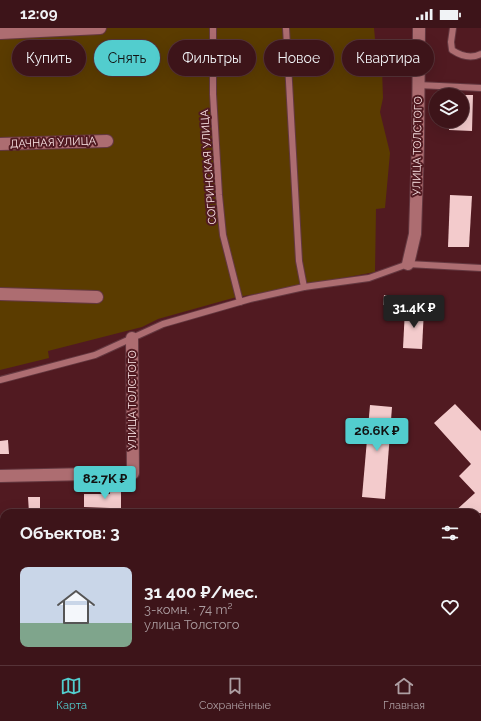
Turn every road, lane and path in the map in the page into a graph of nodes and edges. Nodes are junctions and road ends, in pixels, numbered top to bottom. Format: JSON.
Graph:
{"nodes":[{"id":1,"x":100,"y":28,"type":"edge"},
{"id":2,"x":213,"y":28,"type":"edge"},
{"id":3,"x":286,"y":28,"type":"edge"},
{"id":4,"x":419,"y":28,"type":"edge"},
{"id":5,"x":453,"y":28,"type":"edge"},
{"id":6,"x":19,"y":30,"type":"edge"},
{"id":7,"x":0,"y":33,"type":"edge"},
{"id":8,"x":481,"y":54,"type":"edge"},
{"id":9,"x":418,"y":85,"type":"junction"},
{"id":10,"x":481,"y":88,"type":"edge"},
{"id":11,"x":107,"y":141,"type":"dead end"},
{"id":12,"x":0,"y":144,"type":"edge"},
{"id":13,"x":408,"y":264,"type":"junction"},
{"id":14,"x":481,"y":268,"type":"edge"},
{"id":15,"x":304,"y":287,"type":"junction"},
{"id":16,"x":0,"y":294,"type":"edge"},
{"id":17,"x":97,"y":297,"type":"dead end"},
{"id":18,"x":240,"y":302,"type":"junction"},
{"id":19,"x":132,"y":338,"type":"junction"},
{"id":20,"x":0,"y":380,"type":"edge"},
{"id":21,"x":0,"y":476,"type":"edge"}],
"edges":[{"from":1,"to":6,"type":"street"},
{"from":2,"to":18,"type":"lane","name":"СОГРИНСКАЯ УЛИЦА"},
{"from":3,"to":15,"type":"lane"},
{"from":4,"to":9,"type":"street","name":"УЛИЦА ТОЛСТОГО"},
{"from":5,"to":8,"type":"lane"},
{"from":6,"to":7,"type":"street"},
{"from":9,"to":10,"type":"lane"},
{"from":9,"to":13,"type":"street","name":"УЛИЦА ТОЛСТОГО"},
{"from":11,"to":12,"type":"street","name":"ДАЧНАЯ УЛИЦА"},
{"from":13,"to":14,"type":"lane"},
{"from":13,"to":15,"type":"lane"},
{"from":15,"to":18,"type":"lane"},
{"from":16,"to":17,"type":"street"},
{"from":18,"to":19,"type":"lane"},
{"from":19,"to":20,"type":"lane"},
{"from":19,"to":21,"type":"street","name":"УЛИЦА ТОЛСТОГО"}]}
